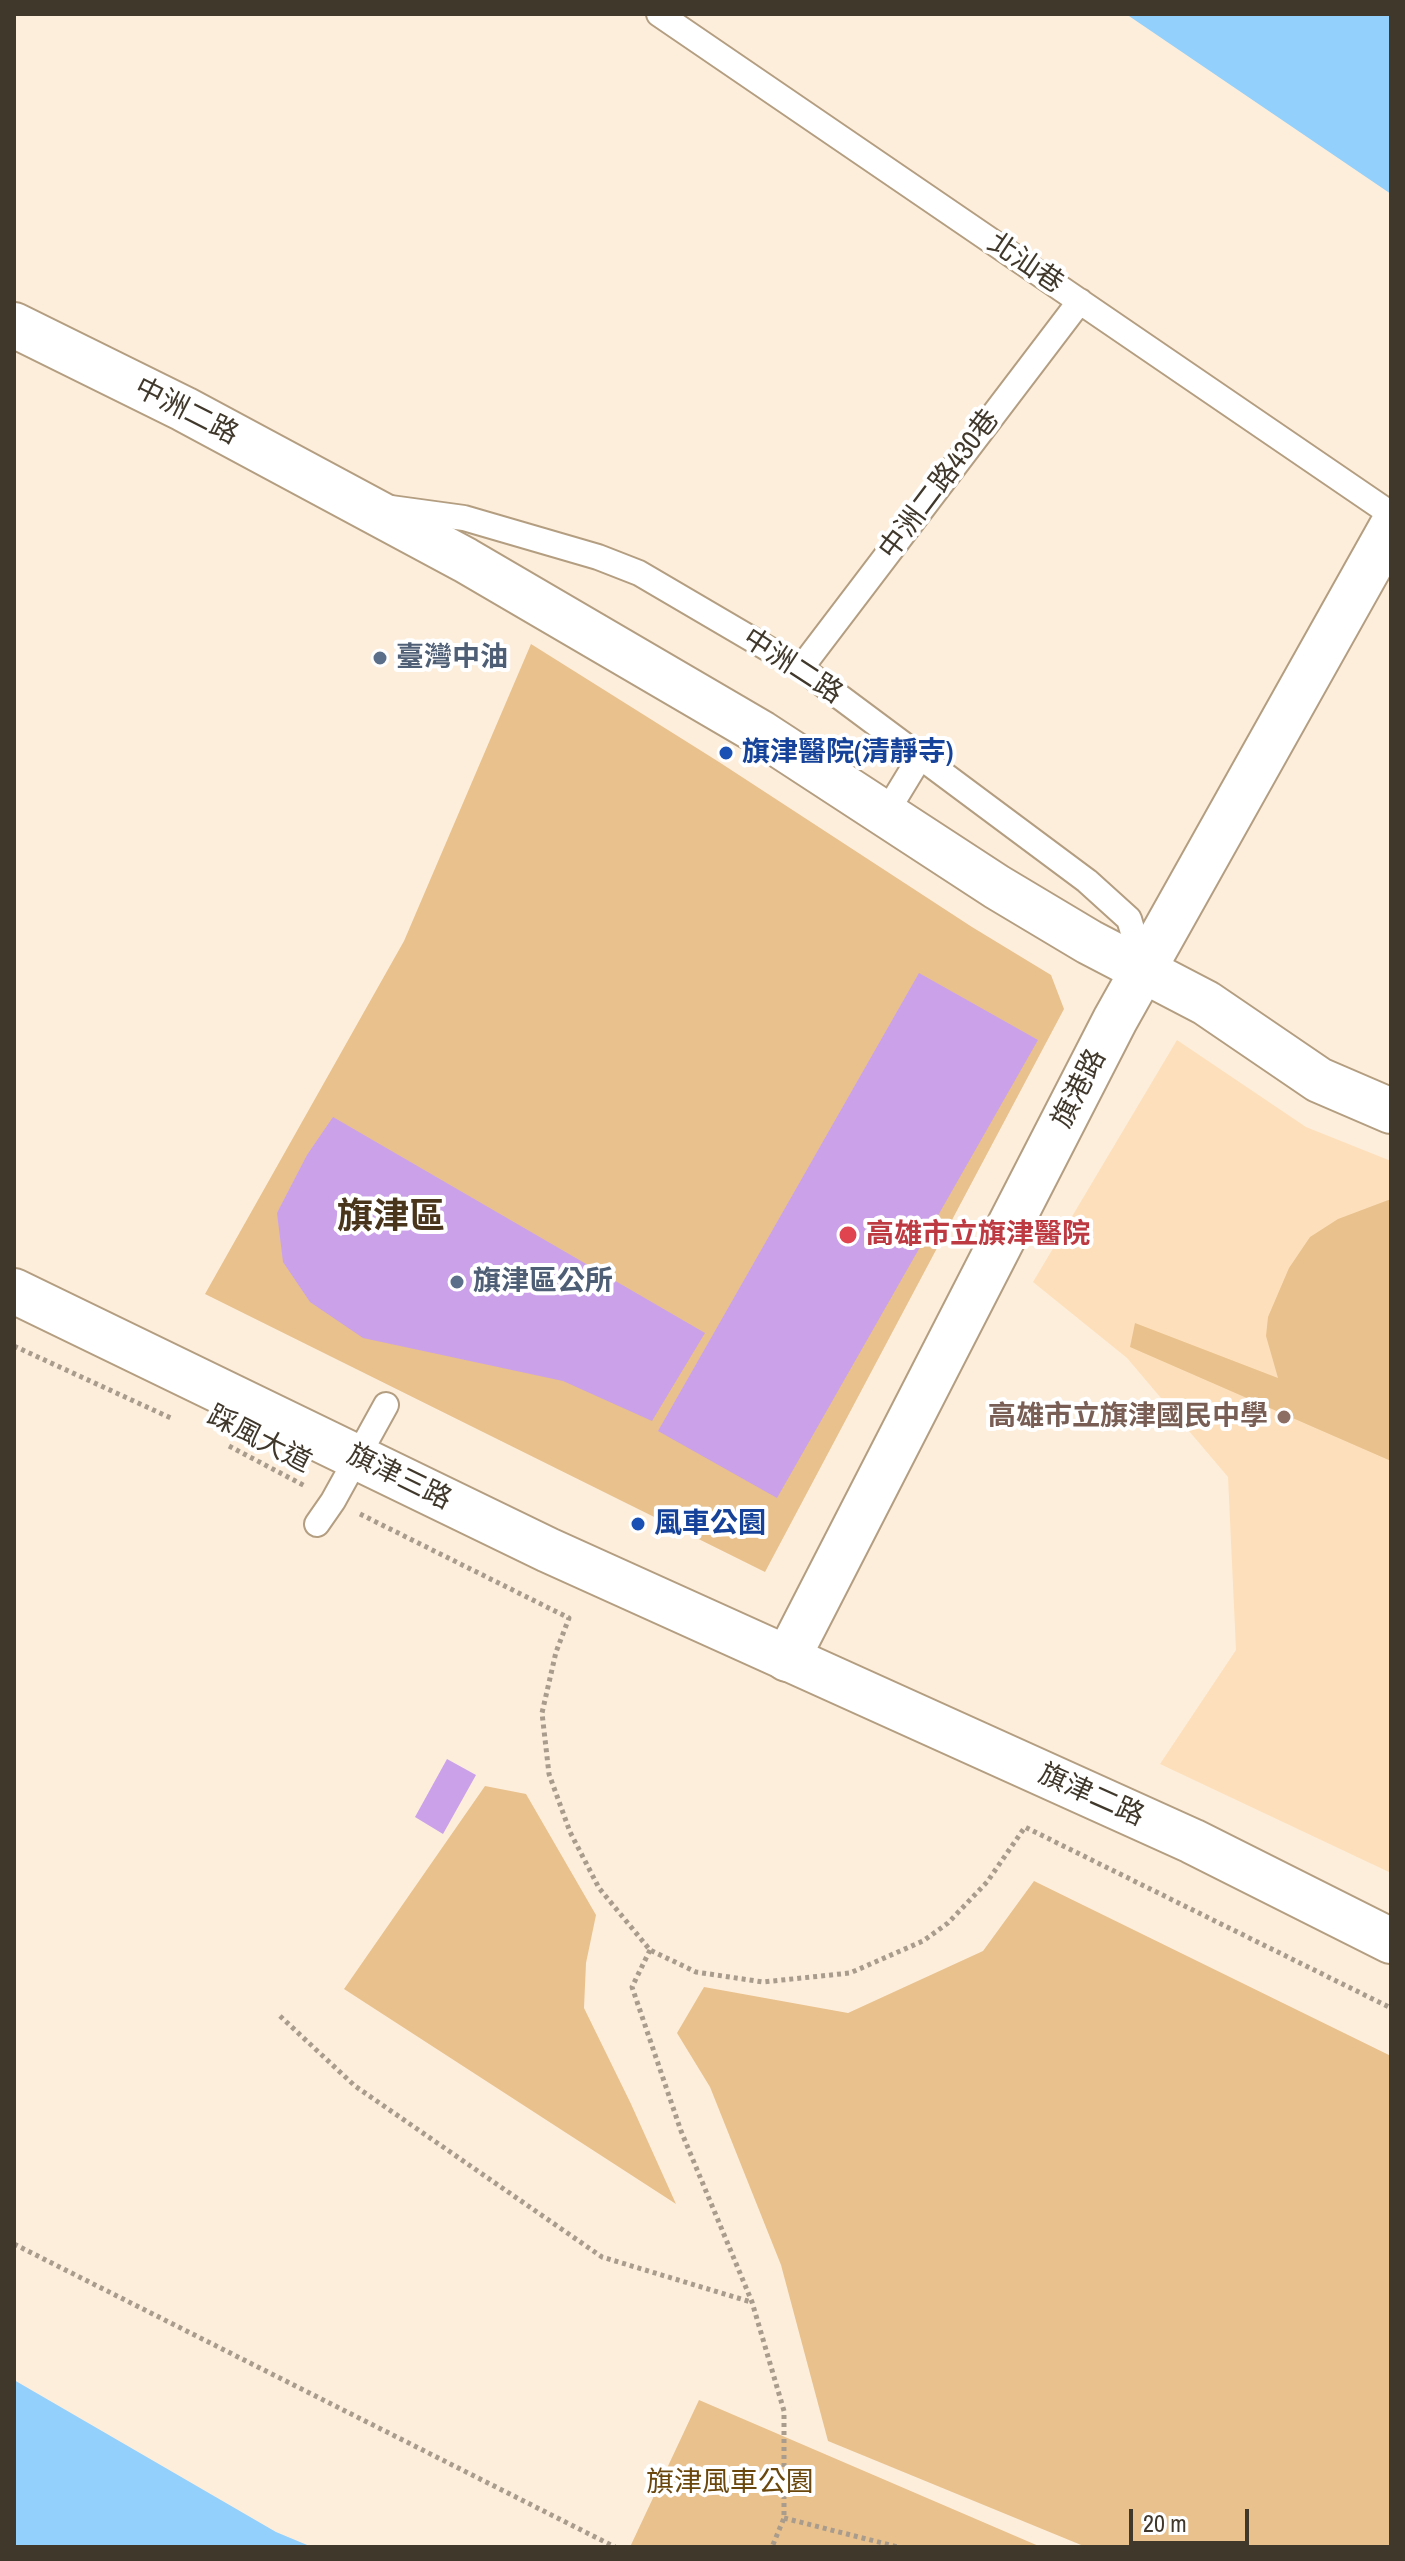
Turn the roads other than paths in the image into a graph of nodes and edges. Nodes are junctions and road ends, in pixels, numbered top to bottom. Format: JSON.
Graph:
{"nodes":[{"id":1,"x":659,"y":14,"type":"edge"},
{"id":2,"x":1080,"y":301,"type":"junction"},
{"id":3,"x":14,"y":325,"type":"edge"},
{"id":4,"x":357,"y":503,"type":"junction"},
{"id":5,"x":1391,"y":514,"type":"edge"},
{"id":6,"x":1391,"y":528,"type":"edge"},
{"id":7,"x":801,"y":668,"type":"junction"},
{"id":8,"x":920,"y":757,"type":"junction"},
{"id":9,"x":886,"y":813,"type":"junction"},
{"id":10,"x":1144,"y":969,"type":"junction"},
{"id":11,"x":1391,"y":1111,"type":"edge"},
{"id":12,"x":14,"y":1291,"type":"edge"},
{"id":13,"x":386,"y":1405,"type":"dead end"},
{"id":14,"x":358,"y":1458,"type":"junction"},
{"id":15,"x":317,"y":1524,"type":"dead end"},
{"id":16,"x":787,"y":1659,"type":"junction"},
{"id":17,"x":1391,"y":1941,"type":"edge"}],
"edges":[{"from":1,"to":2,"type":"lane","name":"北汕巷"},
{"from":2,"to":5,"type":"lane","name":"北汕巷"},
{"from":2,"to":7,"type":"lane","name":"中洲二路430巷"},
{"from":3,"to":4,"type":"street","name":"中洲二路"},
{"from":4,"to":7,"type":"lane","name":"中洲二路"},
{"from":4,"to":9,"type":"street","name":"中洲二路"},
{"from":6,"to":10,"type":"street","name":"旗港路"},
{"from":7,"to":8,"type":"lane","name":"中洲二路"},
{"from":8,"to":9,"type":"lane"},
{"from":8,"to":10,"type":"lane","name":"中洲二路"},
{"from":9,"to":10,"type":"street","name":"中洲二路"},
{"from":10,"to":11,"type":"street","name":"中洲二路"},
{"from":10,"to":16,"type":"street","name":"旗港路"},
{"from":12,"to":14,"type":"street","name":"旗津三路"},
{"from":13,"to":14,"type":"lane"},
{"from":14,"to":15,"type":"lane"},
{"from":14,"to":16,"type":"street","name":"旗津三路"},
{"from":16,"to":17,"type":"street","name":"旗津二路"}]}
